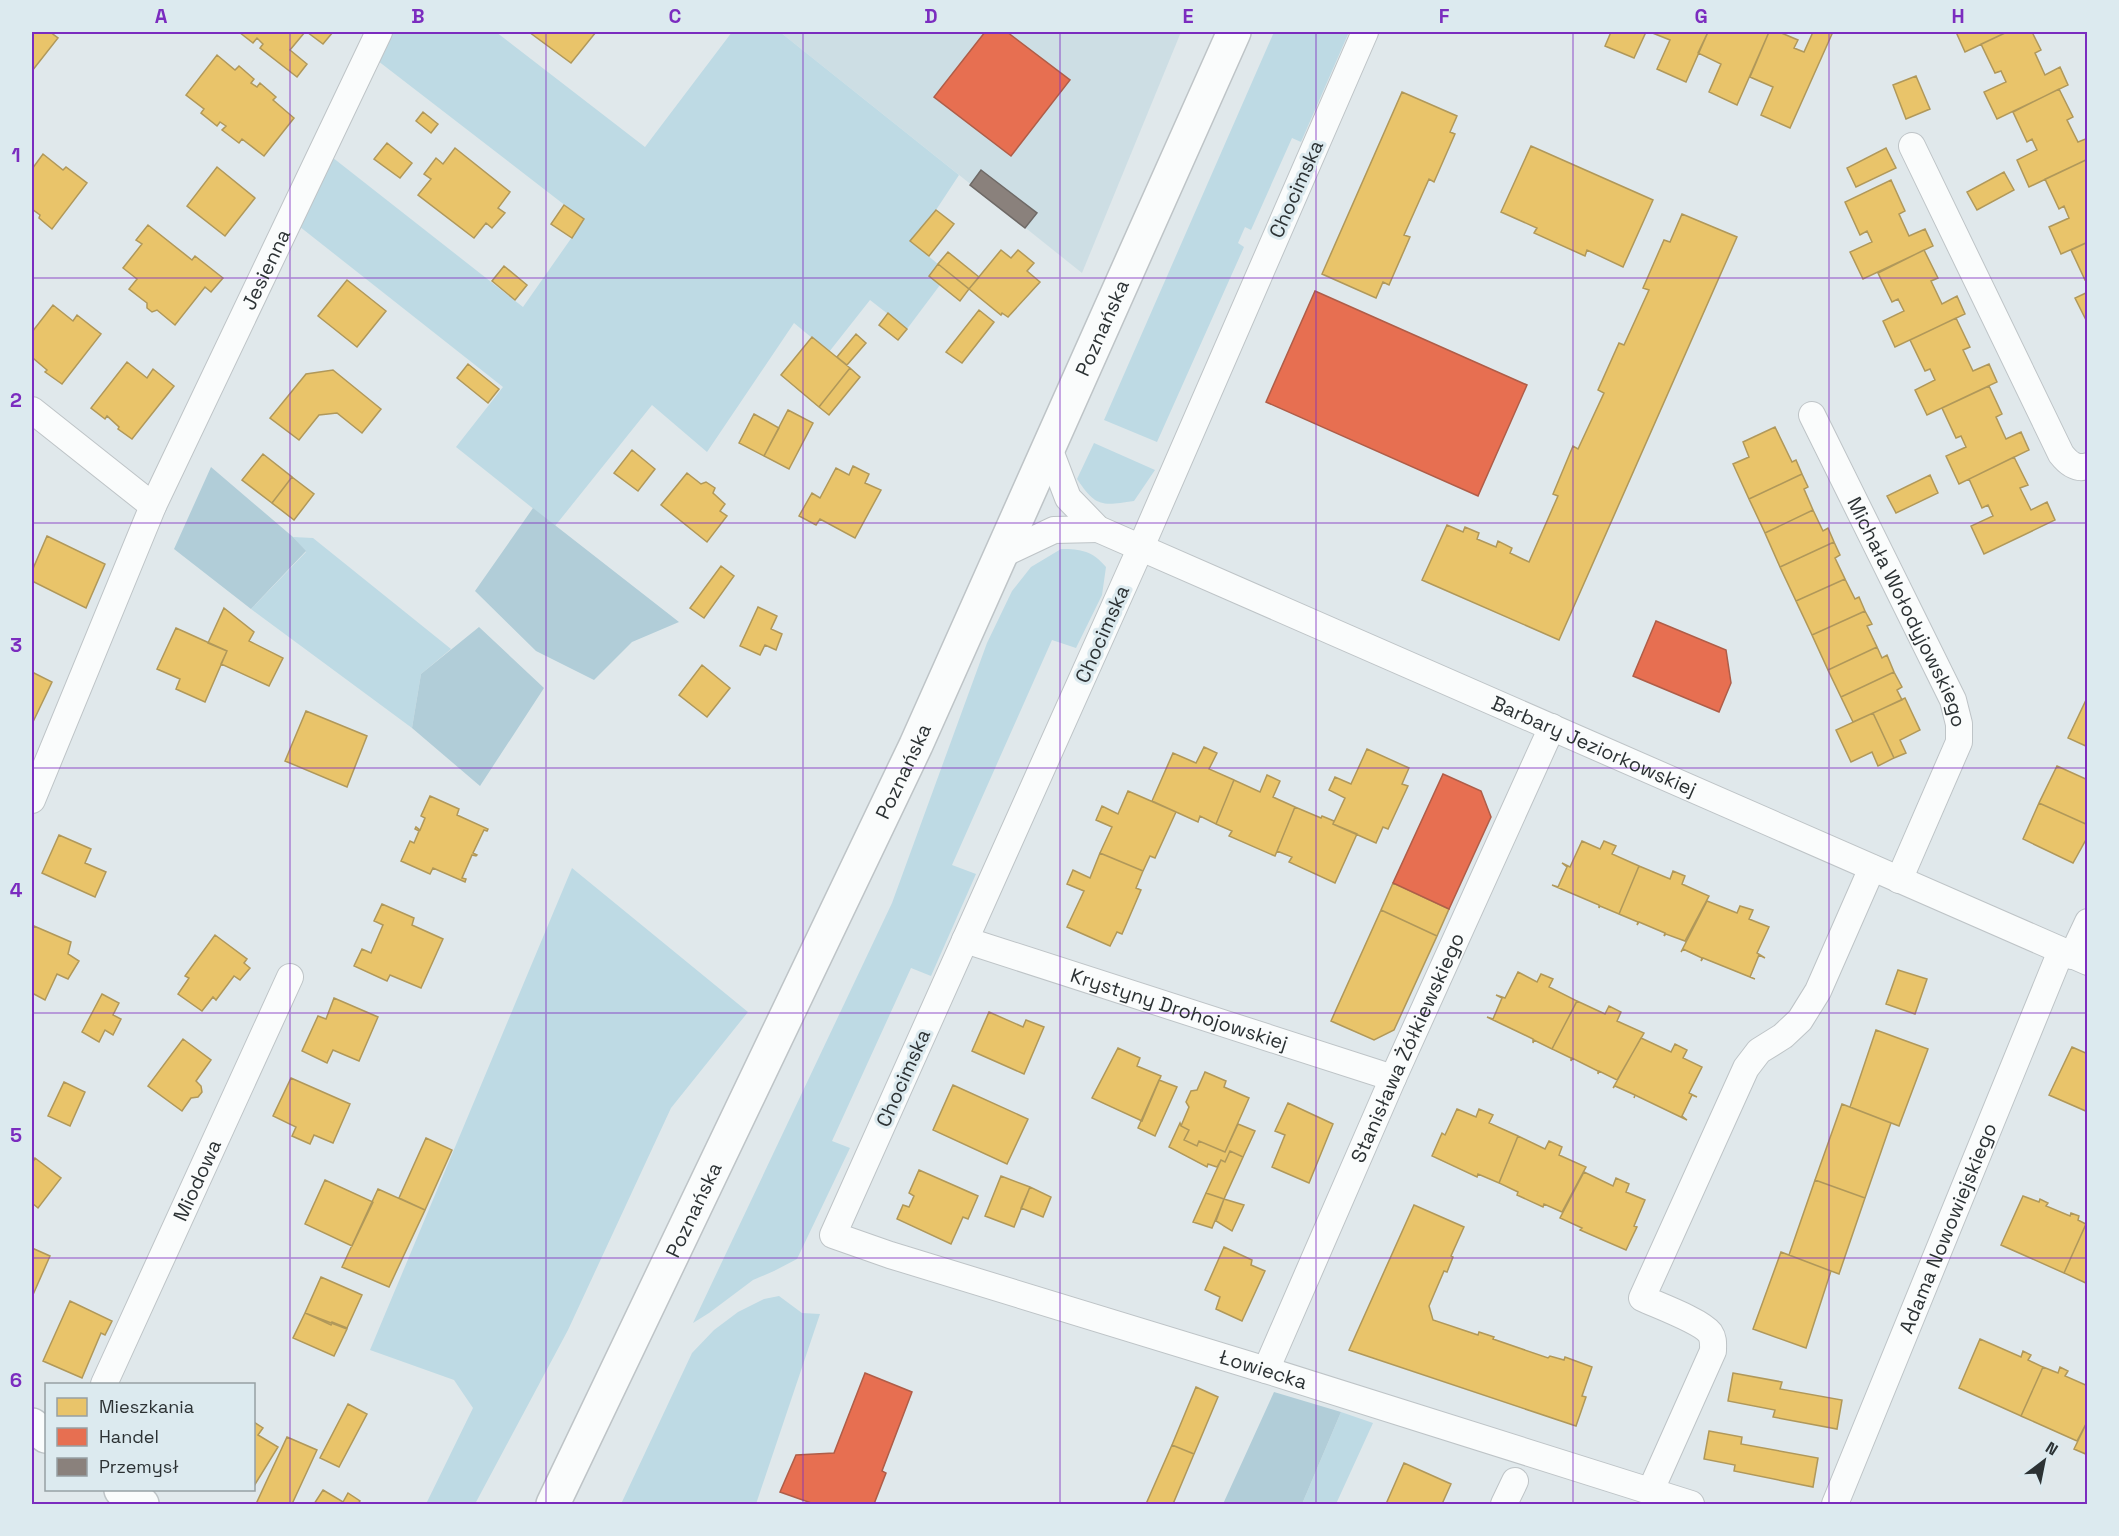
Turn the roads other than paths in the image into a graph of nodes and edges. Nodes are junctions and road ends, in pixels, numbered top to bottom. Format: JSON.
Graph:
{"nodes":[{"id":1,"x":379,"y":32,"type":"edge"},
{"id":2,"x":1234,"y":32,"type":"edge"},
{"id":3,"x":1365,"y":32,"type":"edge"},
{"id":4,"x":1912,"y":146,"type":"dead end"},
{"id":5,"x":32,"y":410,"type":"edge"},
{"id":6,"x":1812,"y":415,"type":"dead end"},
{"id":7,"x":1049,"y":448,"type":"junction"},
{"id":8,"x":2088,"y":466,"type":"edge"},
{"id":9,"x":153,"y":506,"type":"junction"},
{"id":10,"x":1098,"y":529,"type":"junction"},
{"id":11,"x":1141,"y":547,"type":"junction"},
{"id":12,"x":1001,"y":555,"type":"junction"},
{"id":13,"x":1552,"y":727,"type":"junction"},
{"id":14,"x":32,"y":800,"type":"edge"},
{"id":15,"x":1872,"y":868,"type":"junction"},
{"id":16,"x":1899,"y":880,"type":"junction"},
{"id":17,"x":2088,"y":922,"type":"edge"},
{"id":18,"x":964,"y":940,"type":"junction"},
{"id":19,"x":2074,"y":956,"type":"edge"},
{"id":20,"x":290,"y":977,"type":"dead end"},
{"id":21,"x":1393,"y":1078,"type":"junction"},
{"id":22,"x":833,"y":1234,"type":"joint"},
{"id":23,"x":1266,"y":1370,"type":"junction"},
{"id":24,"x":104,"y":1383,"type":"edge"},
{"id":25,"x":32,"y":1425,"type":"edge"},
{"id":26,"x":45,"y":1435,"type":"edge"},
{"id":27,"x":1515,"y":1481,"type":"dead end"},
{"id":28,"x":122,"y":1491,"type":"edge"},
{"id":29,"x":1650,"y":1492,"type":"junction"},
{"id":30,"x":142,"y":1504,"type":"edge"},
{"id":31,"x":553,"y":1504,"type":"edge"},
{"id":32,"x":1504,"y":1504,"type":"edge"},
{"id":33,"x":1691,"y":1504,"type":"edge"},
{"id":34,"x":1835,"y":1504,"type":"edge"}],
"edges":[{"from":1,"to":9,"type":"street","name":"Jesienna"},
{"from":2,"to":7,"type":"main road","name":"Poznańska"},
{"from":3,"to":11,"type":"street","name":"Chocimska"},
{"from":4,"to":8,"type":"street"},
{"from":5,"to":9,"type":"street"},
{"from":6,"to":16,"type":"street","name":"Michała Wołodyjowskiego"},
{"from":7,"to":10,"type":"street","name":"Barbary Jeziorkowskiej"},
{"from":7,"to":12,"type":"main road","name":"Poznańska"},
{"from":9,"to":14,"type":"street","name":"Jesienna"},
{"from":10,"to":11,"type":"street","name":"Barbary Jeziorkowskiej"},
{"from":10,"to":12,"type":"street","name":"Barbary Jeziorkowskiej"},
{"from":11,"to":13,"type":"street","name":"Barbary Jeziorkowskiej"},
{"from":11,"to":18,"type":"street","name":"Chocimska"},
{"from":12,"to":31,"type":"main road","name":"Poznańska"},
{"from":13,"to":15,"type":"street","name":"Barbary Jeziorkowskiej"},
{"from":13,"to":21,"type":"street","name":"Stanisława Żółkiewskiego"},
{"from":15,"to":16,"type":"street","name":"Barbary Jeziorkowskiej"},
{"from":15,"to":29,"type":"street"},
{"from":16,"to":19,"type":"street","name":"Barbary Jeziorkowskiej"},
{"from":17,"to":19,"type":"street","name":"Adama Nowowiejskiego"},
{"from":18,"to":21,"type":"street","name":"Krystyny Drohojowskiej"},
{"from":18,"to":22,"type":"street","name":"Chocimska"},
{"from":19,"to":34,"type":"street","name":"Adama Nowowiejskiego"},
{"from":20,"to":24,"type":"street","name":"Miodowa"},
{"from":21,"to":23,"type":"street","name":"Stanisława Żółkiewskiego"},
{"from":22,"to":23,"type":"street","name":"Łowiecka"},
{"from":23,"to":29,"type":"street","name":"Łowiecka"},
{"from":25,"to":26,"type":"main road"},
{"from":27,"to":32,"type":"street"},
{"from":28,"to":30,"type":"main road"},
{"from":29,"to":33,"type":"street","name":"Łowiecka"}]}
